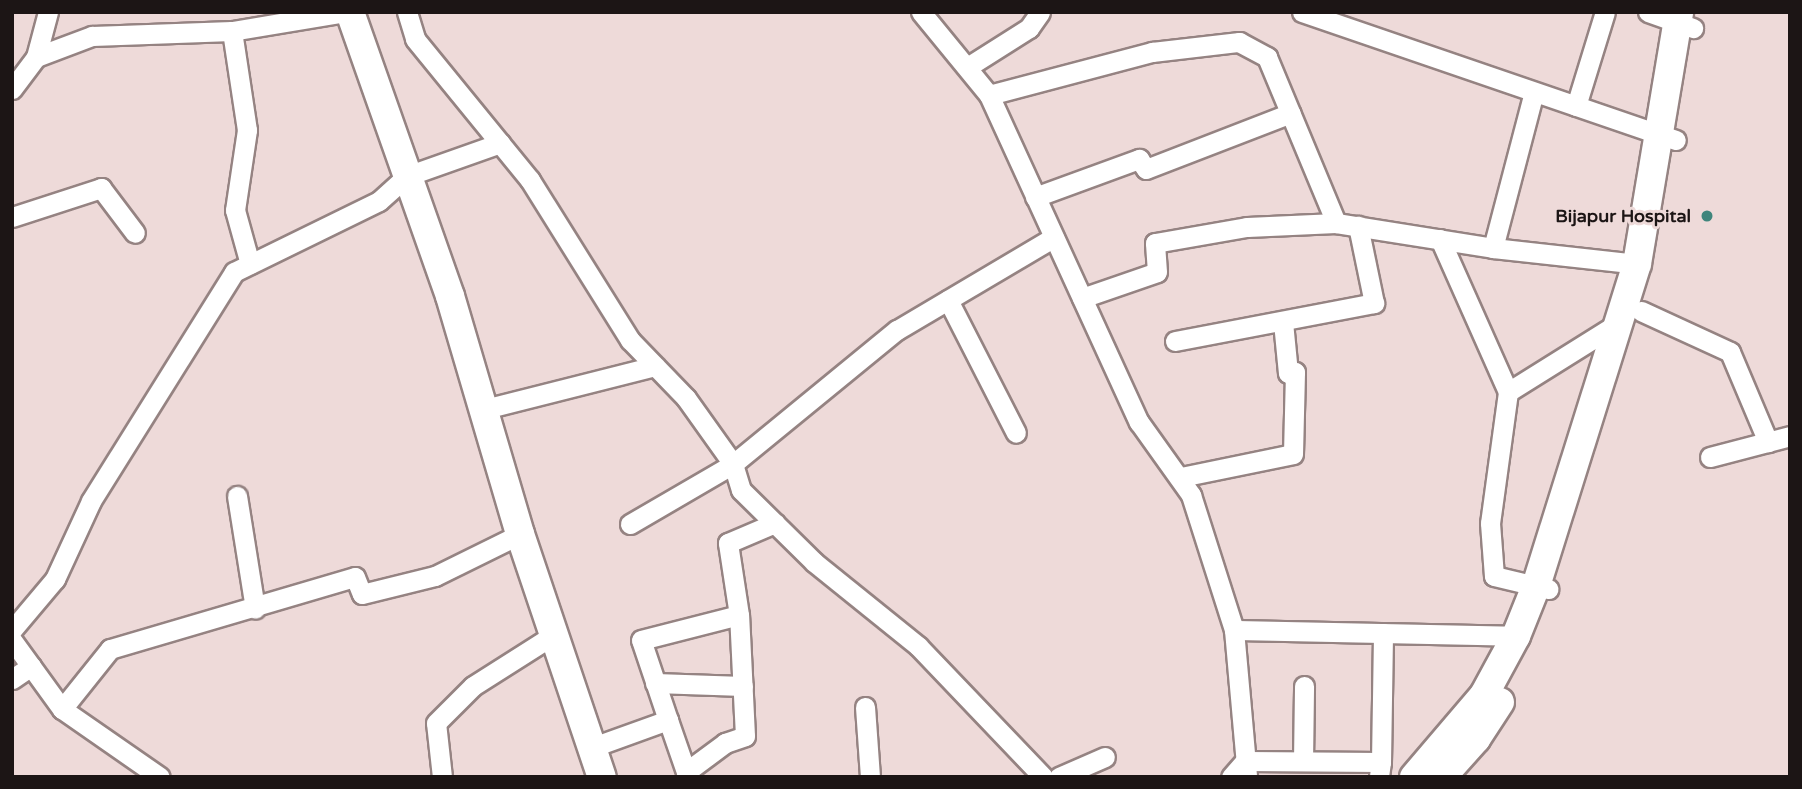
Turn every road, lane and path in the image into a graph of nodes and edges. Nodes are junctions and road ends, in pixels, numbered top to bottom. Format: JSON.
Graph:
{"nodes":[{"id":1,"x":48,"y":12,"type":"edge"},
{"id":2,"x":348,"y":12,"type":"edge"},
{"id":3,"x":407,"y":12,"type":"edge"},
{"id":4,"x":922,"y":12,"type":"edge"},
{"id":5,"x":1040,"y":12,"type":"edge"},
{"id":6,"x":1303,"y":12,"type":"edge"},
{"id":7,"x":1605,"y":12,"type":"edge"},
{"id":8,"x":1648,"y":12,"type":"edge"},
{"id":9,"x":1686,"y":19,"type":"edge"},
{"id":10,"x":232,"y":31,"type":"junction"},
{"id":11,"x":36,"y":57,"type":"junction"},
{"id":12,"x":969,"y":66,"type":"junction"},
{"id":13,"x":12,"y":89,"type":"edge"},
{"id":14,"x":1535,"y":92,"type":"junction"},
{"id":15,"x":989,"y":95,"type":"junction"},
{"id":16,"x":1576,"y":106,"type":"junction"},
{"id":17,"x":1291,"y":113,"type":"junction"},
{"id":18,"x":1668,"y":137,"type":"junction"},
{"id":19,"x":500,"y":143,"type":"junction"},
{"id":20,"x":407,"y":176,"type":"junction"},
{"id":21,"x":1035,"y":197,"type":"junction"},
{"id":22,"x":12,"y":217,"type":"edge"},
{"id":23,"x":1336,"y":223,"type":"junction"},
{"id":24,"x":1358,"y":226,"type":"junction"},
{"id":25,"x":135,"y":233,"type":"dead end"},
{"id":26,"x":1054,"y":237,"type":"junction"},
{"id":27,"x":1440,"y":240,"type":"junction"},
{"id":28,"x":1493,"y":248,"type":"junction"},
{"id":29,"x":250,"y":264,"type":"junction"},
{"id":30,"x":1637,"y":264,"type":"junction"},
{"id":31,"x":1082,"y":299,"type":"junction"},
{"id":32,"x":948,"y":300,"type":"junction"},
{"id":33,"x":1631,"y":316,"type":"junction"},
{"id":34,"x":1283,"y":322,"type":"junction"},
{"id":35,"x":1175,"y":341,"type":"dead end"},
{"id":36,"x":655,"y":366,"type":"junction"},
{"id":37,"x":1508,"y":392,"type":"junction"},
{"id":38,"x":485,"y":410,"type":"junction"},
{"id":39,"x":1016,"y":433,"type":"dead end"},
{"id":40,"x":1790,"y":436,"type":"edge"},
{"id":41,"x":1768,"y":442,"type":"junction"},
{"id":42,"x":1710,"y":457,"type":"dead end"},
{"id":43,"x":733,"y":464,"type":"junction"},
{"id":44,"x":1181,"y":477,"type":"junction"},
{"id":45,"x":237,"y":496,"type":"dead end"},
{"id":46,"x":775,"y":523,"type":"junction"},
{"id":47,"x":630,"y":524,"type":"dead end"},
{"id":48,"x":520,"y":534,"type":"junction"},
{"id":49,"x":1542,"y":588,"type":"junction"},
{"id":50,"x":256,"y":609,"type":"junction"},
{"id":51,"x":739,"y":615,"type":"junction"},
{"id":52,"x":12,"y":630,"type":"edge"},
{"id":53,"x":1234,"y":630,"type":"junction"},
{"id":54,"x":1383,"y":633,"type":"junction"},
{"id":55,"x":555,"y":634,"type":"junction"},
{"id":56,"x":1516,"y":636,"type":"junction"},
{"id":57,"x":12,"y":640,"type":"edge"},
{"id":58,"x":31,"y":666,"type":"junction"},
{"id":59,"x":12,"y":679,"type":"edge"},
{"id":60,"x":655,"y":683,"type":"junction"},
{"id":61,"x":743,"y":686,"type":"junction"},
{"id":62,"x":1304,"y":686,"type":"dead end"},
{"id":63,"x":865,"y":707,"type":"dead end"},
{"id":64,"x":62,"y":709,"type":"junction"},
{"id":65,"x":668,"y":720,"type":"junction"},
{"id":66,"x":593,"y":747,"type":"junction"},
{"id":67,"x":1105,"y":757,"type":"dead end"},
{"id":68,"x":1303,"y":761,"type":"junction"},
{"id":69,"x":1246,"y":769,"type":"edge"},
{"id":70,"x":1380,"y":769,"type":"edge"},
{"id":71,"x":687,"y":774,"type":"edge"},
{"id":72,"x":160,"y":777,"type":"edge"},
{"id":73,"x":442,"y":777,"type":"edge"},
{"id":74,"x":602,"y":777,"type":"edge"},
{"id":75,"x":870,"y":777,"type":"edge"},
{"id":76,"x":1043,"y":777,"type":"edge"},
{"id":77,"x":1059,"y":777,"type":"edge"},
{"id":78,"x":1231,"y":777,"type":"edge"},
{"id":79,"x":1414,"y":777,"type":"edge"},
{"id":80,"x":1442,"y":777,"type":"edge"}],
"edges":[{"from":1,"to":11,"type":"street"},
{"from":2,"to":10,"type":"street"},
{"from":2,"to":20,"type":"main road"},
{"from":3,"to":19,"type":"street"},
{"from":4,"to":12,"type":"street"},
{"from":5,"to":12,"type":"street"},
{"from":6,"to":14,"type":"street"},
{"from":7,"to":16,"type":"street"},
{"from":8,"to":9,"type":"street"},
{"from":9,"to":18,"type":"main road"},
{"from":10,"to":11,"type":"street"},
{"from":10,"to":29,"type":"street"},
{"from":11,"to":13,"type":"street"},
{"from":12,"to":15,"type":"street"},
{"from":14,"to":16,"type":"street"},
{"from":14,"to":28,"type":"street"},
{"from":15,"to":17,"type":"street"},
{"from":15,"to":21,"type":"street"},
{"from":16,"to":18,"type":"street"},
{"from":17,"to":21,"type":"street"},
{"from":17,"to":23,"type":"street"},
{"from":18,"to":30,"type":"main road"},
{"from":18,"to":33,"type":"main road"},
{"from":19,"to":20,"type":"street"},
{"from":19,"to":36,"type":"street"},
{"from":20,"to":29,"type":"street"},
{"from":20,"to":38,"type":"main road"},
{"from":21,"to":26,"type":"street"},
{"from":22,"to":25,"type":"street"},
{"from":23,"to":24,"type":"street"},
{"from":23,"to":31,"type":"street"},
{"from":24,"to":27,"type":"street"},
{"from":24,"to":34,"type":"street"},
{"from":26,"to":31,"type":"street"},
{"from":26,"to":32,"type":"street"},
{"from":27,"to":28,"type":"street"},
{"from":27,"to":37,"type":"street"},
{"from":28,"to":30,"type":"street"},
{"from":29,"to":52,"type":"street"},
{"from":30,"to":33,"type":"main road"},
{"from":31,"to":44,"type":"street"},
{"from":32,"to":39,"type":"street"},
{"from":32,"to":43,"type":"street"},
{"from":33,"to":37,"type":"street"},
{"from":33,"to":41,"type":"street"},
{"from":33,"to":49,"type":"main road"},
{"from":34,"to":35,"type":"street"},
{"from":34,"to":44,"type":"street"},
{"from":36,"to":38,"type":"street"},
{"from":36,"to":43,"type":"street"},
{"from":37,"to":49,"type":"street"},
{"from":38,"to":48,"type":"main road"},
{"from":40,"to":41,"type":"street"},
{"from":41,"to":42,"type":"street"},
{"from":43,"to":46,"type":"street"},
{"from":43,"to":47,"type":"street"},
{"from":44,"to":53,"type":"street"},
{"from":45,"to":50,"type":"street"},
{"from":46,"to":51,"type":"street"},
{"from":46,"to":76,"type":"street"},
{"from":48,"to":50,"type":"street"},
{"from":48,"to":55,"type":"main road"},
{"from":49,"to":56,"type":"main road"},
{"from":49,"to":80,"type":"main road"},
{"from":50,"to":64,"type":"street"},
{"from":51,"to":60,"type":"street"},
{"from":51,"to":61,"type":"street"},
{"from":53,"to":54,"type":"street"},
{"from":53,"to":69,"type":"street"},
{"from":54,"to":56,"type":"street"},
{"from":54,"to":70,"type":"street"},
{"from":55,"to":66,"type":"main road"},
{"from":55,"to":73,"type":"street"},
{"from":56,"to":79,"type":"main road"},
{"from":57,"to":58,"type":"street"},
{"from":58,"to":59,"type":"street"},
{"from":58,"to":64,"type":"street"},
{"from":60,"to":61,"type":"street"},
{"from":60,"to":65,"type":"street"},
{"from":61,"to":71,"type":"street"},
{"from":62,"to":68,"type":"street"},
{"from":63,"to":75,"type":"street"},
{"from":64,"to":72,"type":"street"},
{"from":65,"to":66,"type":"street"},
{"from":65,"to":71,"type":"street"},
{"from":66,"to":74,"type":"main road"},
{"from":67,"to":77,"type":"street"},
{"from":68,"to":69,"type":"street"},
{"from":68,"to":70,"type":"street"},
{"from":69,"to":78,"type":"street"}]}
